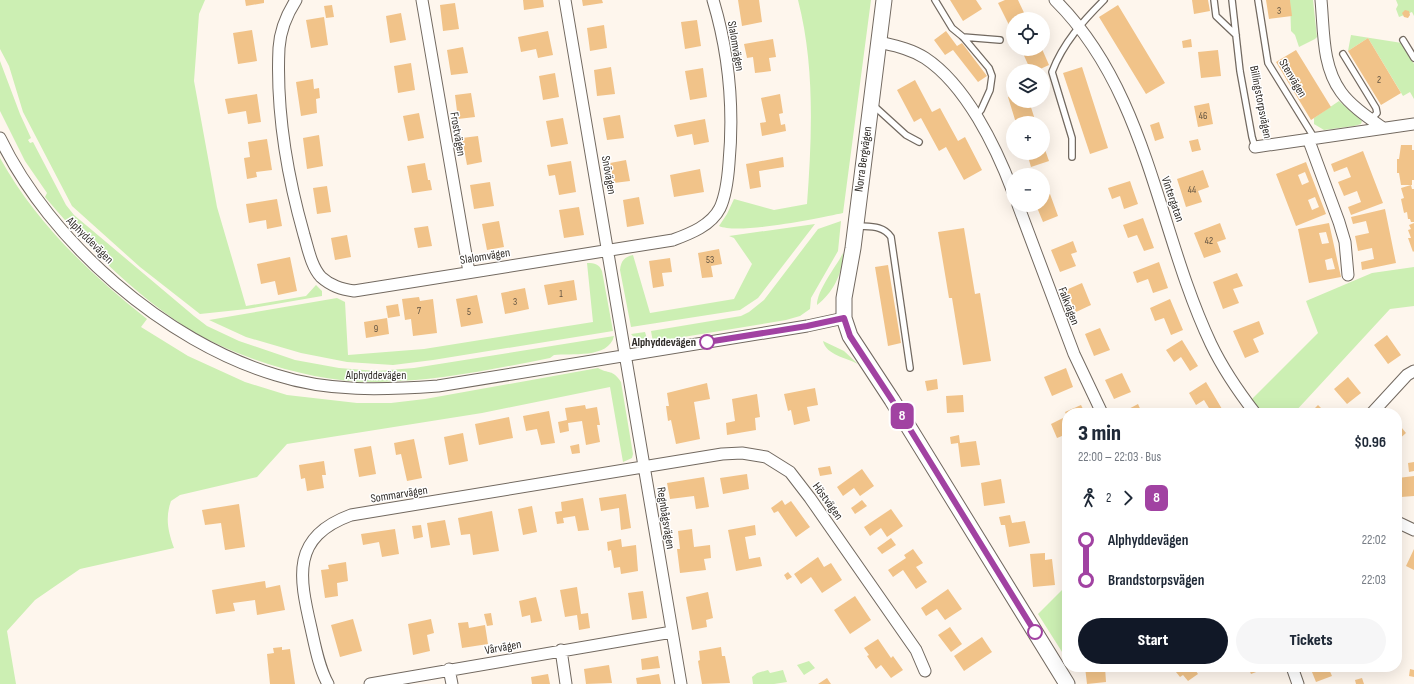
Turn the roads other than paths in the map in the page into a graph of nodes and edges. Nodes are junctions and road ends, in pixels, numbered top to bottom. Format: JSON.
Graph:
{"nodes":[{"id":1,"x":296,"y":0,"type":"edge"},
{"id":2,"x":422,"y":0,"type":"edge"},
{"id":3,"x":565,"y":0,"type":"edge"},
{"id":4,"x":713,"y":0,"type":"edge"},
{"id":5,"x":884,"y":0,"type":"edge"},
{"id":6,"x":935,"y":0,"type":"edge"},
{"id":7,"x":1055,"y":0,"type":"edge"},
{"id":8,"x":1104,"y":0,"type":"edge"},
{"id":9,"x":1214,"y":0,"type":"edge"},
{"id":10,"x":1232,"y":0,"type":"edge"},
{"id":11,"x":1258,"y":0,"type":"edge"},
{"id":12,"x":1321,"y":0,"type":"edge"},
{"id":13,"x":1079,"y":26,"type":"junction"},
{"id":14,"x":1236,"y":35,"type":"junction"},
{"id":15,"x":963,"y":37,"type":"junction"},
{"id":16,"x":1000,"y":40,"type":"dead end"},
{"id":17,"x":1403,"y":40,"type":"dead end"},
{"id":18,"x":879,"y":42,"type":"junction"},
{"id":19,"x":1343,"y":54,"type":"dead end"},
{"id":20,"x":1414,"y":58,"type":"edge"},
{"id":21,"x":871,"y":103,"type":"junction"},
{"id":22,"x":976,"y":116,"type":"junction"},
{"id":23,"x":1371,"y":119,"type":"junction"},
{"id":24,"x":1414,"y":124,"type":"edge"},
{"id":25,"x":1383,"y":128,"type":"junction"},
{"id":26,"x":0,"y":138,"type":"edge"},
{"id":27,"x":1312,"y":140,"type":"junction"},
{"id":28,"x":918,"y":142,"type":"dead end"},
{"id":29,"x":1256,"y":147,"type":"joint"},
{"id":30,"x":1072,"y":157,"type":"dead end"},
{"id":31,"x":1006,"y":174,"type":"edge"},
{"id":32,"x":1021,"y":212,"type":"edge"},
{"id":33,"x":855,"y":226,"type":"junction"},
{"id":34,"x":608,"y":250,"type":"junction"},
{"id":35,"x":469,"y":272,"type":"junction"},
{"id":36,"x":1348,"y":275,"type":"dead end"},
{"id":37,"x":844,"y":318,"type":"junction"},
{"id":38,"x":624,"y":356,"type":"junction"},
{"id":39,"x":910,"y":368,"type":"dead end"},
{"id":40,"x":1414,"y":371,"type":"edge"},
{"id":41,"x":1100,"y":408,"type":"edge"},
{"id":42,"x":1252,"y":408,"type":"edge"},
{"id":43,"x":1377,"y":408,"type":"edge"},
{"id":44,"x":645,"y":467,"type":"junction"},
{"id":45,"x":1402,"y":524,"type":"edge"},
{"id":46,"x":1414,"y":530,"type":"edge"},
{"id":47,"x":672,"y":632,"type":"junction"},
{"id":48,"x":561,"y":650,"type":"junction"},
{"id":49,"x":449,"y":669,"type":"junction"},
{"id":50,"x":925,"y":671,"type":"dead end"},
{"id":51,"x":1294,"y":672,"type":"edge"},
{"id":52,"x":328,"y":684,"type":"edge"},
{"id":53,"x":370,"y":684,"type":"edge"},
{"id":54,"x":452,"y":684,"type":"edge"},
{"id":55,"x":566,"y":684,"type":"edge"},
{"id":56,"x":681,"y":684,"type":"edge"},
{"id":57,"x":1067,"y":684,"type":"edge"},
{"id":58,"x":1298,"y":684,"type":"edge"}],
"edges":[{"from":1,"to":35,"type":"street","name":"Slalomvägen"},
{"from":2,"to":35,"type":"street","name":"Frostvägen"},
{"from":3,"to":34,"type":"street","name":"Snövägen"},
{"from":4,"to":34,"type":"street","name":"Slalomvägen"},
{"from":5,"to":18,"type":"street","name":"Norra Bergvägen"},
{"from":6,"to":15,"type":"lane"},
{"from":7,"to":13,"type":"street","name":"Vintergatan"},
{"from":8,"to":13,"type":"lane"},
{"from":9,"to":14,"type":"lane"},
{"from":10,"to":14,"type":"lane","name":"Billingstorpsvägen"},
{"from":11,"to":27,"type":"lane","name":"Stenvägen"},
{"from":12,"to":23,"type":"street"},
{"from":13,"to":30,"type":"lane"},
{"from":13,"to":42,"type":"street","name":"Vintergatan"},
{"from":14,"to":29,"type":"lane","name":"Billingstorpsvägen"},
{"from":15,"to":16,"type":"lane"},
{"from":15,"to":22,"type":"lane"},
{"from":17,"to":20,"type":"lane"},
{"from":18,"to":21,"type":"street","name":"Norra Bergvägen"},
{"from":18,"to":22,"type":"street"},
{"from":19,"to":23,"type":"lane"},
{"from":21,"to":28,"type":"lane"},
{"from":21,"to":33,"type":"street","name":"Norra Bergvägen"},
{"from":22,"to":31,"type":"street"},
{"from":23,"to":25,"type":"street"},
{"from":24,"to":25,"type":"street","name":"Billingstorpsvägen"},
{"from":25,"to":27,"type":"street","name":"Billingstorpsvägen"},
{"from":26,"to":38,"type":"street","name":"Alphyddevägen"},
{"from":27,"to":29,"type":"street","name":"Billingstorpsvägen"},
{"from":27,"to":36,"type":"street"},
{"from":32,"to":41,"type":"street","name":"Falkvägen"},
{"from":33,"to":37,"type":"street","name":"Norra Bergvägen"},
{"from":33,"to":39,"type":"lane"},
{"from":34,"to":35,"type":"street","name":"Slalomvägen"},
{"from":34,"to":38,"type":"street","name":"Snövägen"},
{"from":37,"to":38,"type":"street","name":"Alphyddevägen"},
{"from":37,"to":57,"type":"street","name":"Norra Bergvägen"},
{"from":38,"to":44,"type":"street","name":"Regnbågsvägen"},
{"from":40,"to":43,"type":"street"},
{"from":44,"to":47,"type":"street","name":"Regnbågsvägen"},
{"from":44,"to":50,"type":"street","name":"Höstvägen"},
{"from":44,"to":52,"type":"street","name":"Sommarvägen"},
{"from":45,"to":46,"type":"street"},
{"from":47,"to":48,"type":"street","name":"Vårvägen"},
{"from":47,"to":56,"type":"street","name":"Regnbågsvägen"},
{"from":48,"to":49,"type":"street","name":"Vårvägen"},
{"from":48,"to":55,"type":"street"},
{"from":49,"to":53,"type":"street","name":"Vårvägen"},
{"from":49,"to":54,"type":"street"},
{"from":51,"to":58,"type":"street"}]}
